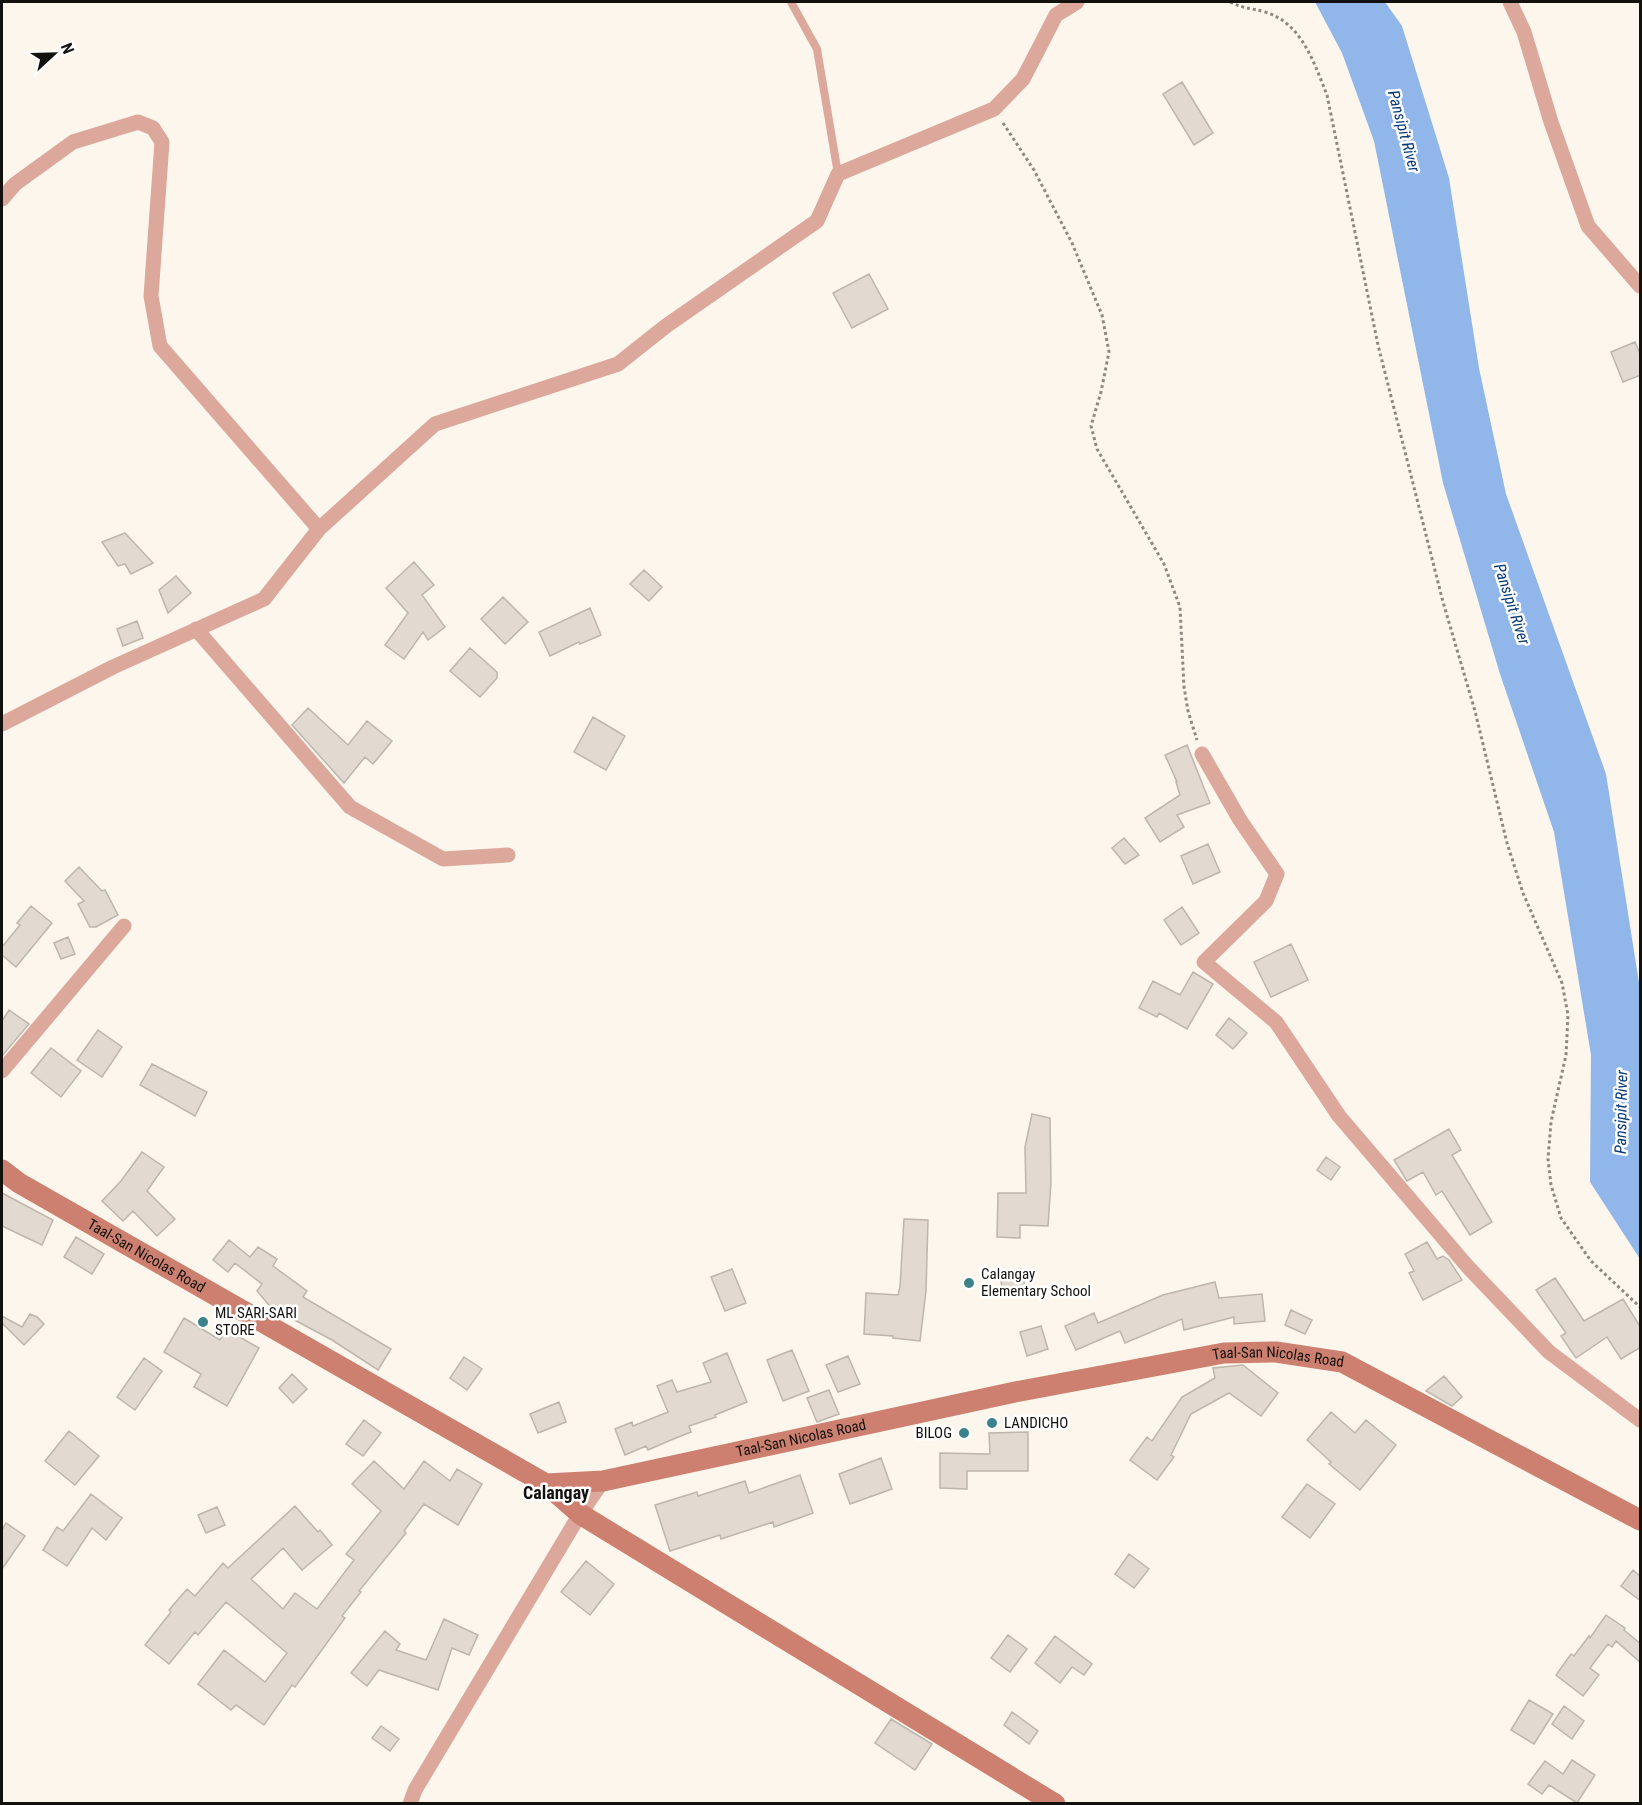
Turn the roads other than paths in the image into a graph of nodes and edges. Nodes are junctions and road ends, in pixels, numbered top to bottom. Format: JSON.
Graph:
{"nodes":[{"id":1,"x":791,"y":2,"type":"edge"},
{"id":2,"x":1077,"y":2,"type":"edge"},
{"id":3,"x":1510,"y":2,"type":"edge"},
{"id":4,"x":838,"y":174,"type":"junction"},
{"id":5,"x":2,"y":199,"type":"edge"},
{"id":6,"x":1641,"y":286,"type":"edge"},
{"id":7,"x":319,"y":529,"type":"junction"},
{"id":8,"x":196,"y":629,"type":"junction"},
{"id":9,"x":2,"y":724,"type":"edge"},
{"id":10,"x":1202,"y":754,"type":"road end"},
{"id":11,"x":508,"y":855,"type":"dead end"},
{"id":12,"x":124,"y":926,"type":"dead end"},
{"id":13,"x":2,"y":1071,"type":"edge"},
{"id":14,"x":2,"y":1170,"type":"edge"},
{"id":15,"x":1641,"y":1420,"type":"edge"},
{"id":16,"x":603,"y":1480,"type":"junction"},
{"id":17,"x":546,"y":1484,"type":"junction"},
{"id":18,"x":580,"y":1514,"type":"junction"},
{"id":19,"x":1641,"y":1520,"type":"edge"},
{"id":20,"x":410,"y":1803,"type":"edge"},
{"id":21,"x":1055,"y":1803,"type":"edge"}],
"edges":[{"from":1,"to":4,"type":"lane"},
{"from":2,"to":4,"type":"street"},
{"from":3,"to":6,"type":"street"},
{"from":4,"to":7,"type":"street"},
{"from":5,"to":7,"type":"street"},
{"from":7,"to":8,"type":"street"},
{"from":8,"to":9,"type":"street"},
{"from":8,"to":11,"type":"street"},
{"from":10,"to":15,"type":"street"},
{"from":12,"to":13,"type":"street"},
{"from":14,"to":17,"type":"main road","name":"Taal-San Nicolas Road"},
{"from":16,"to":17,"type":"main road","name":"Taal-San Nicolas Road"},
{"from":16,"to":18,"type":"street"},
{"from":16,"to":19,"type":"main road","name":"Taal-San Nicolas Road"},
{"from":17,"to":18,"type":"main road"},
{"from":18,"to":20,"type":"street"},
{"from":18,"to":21,"type":"main road"}]}
